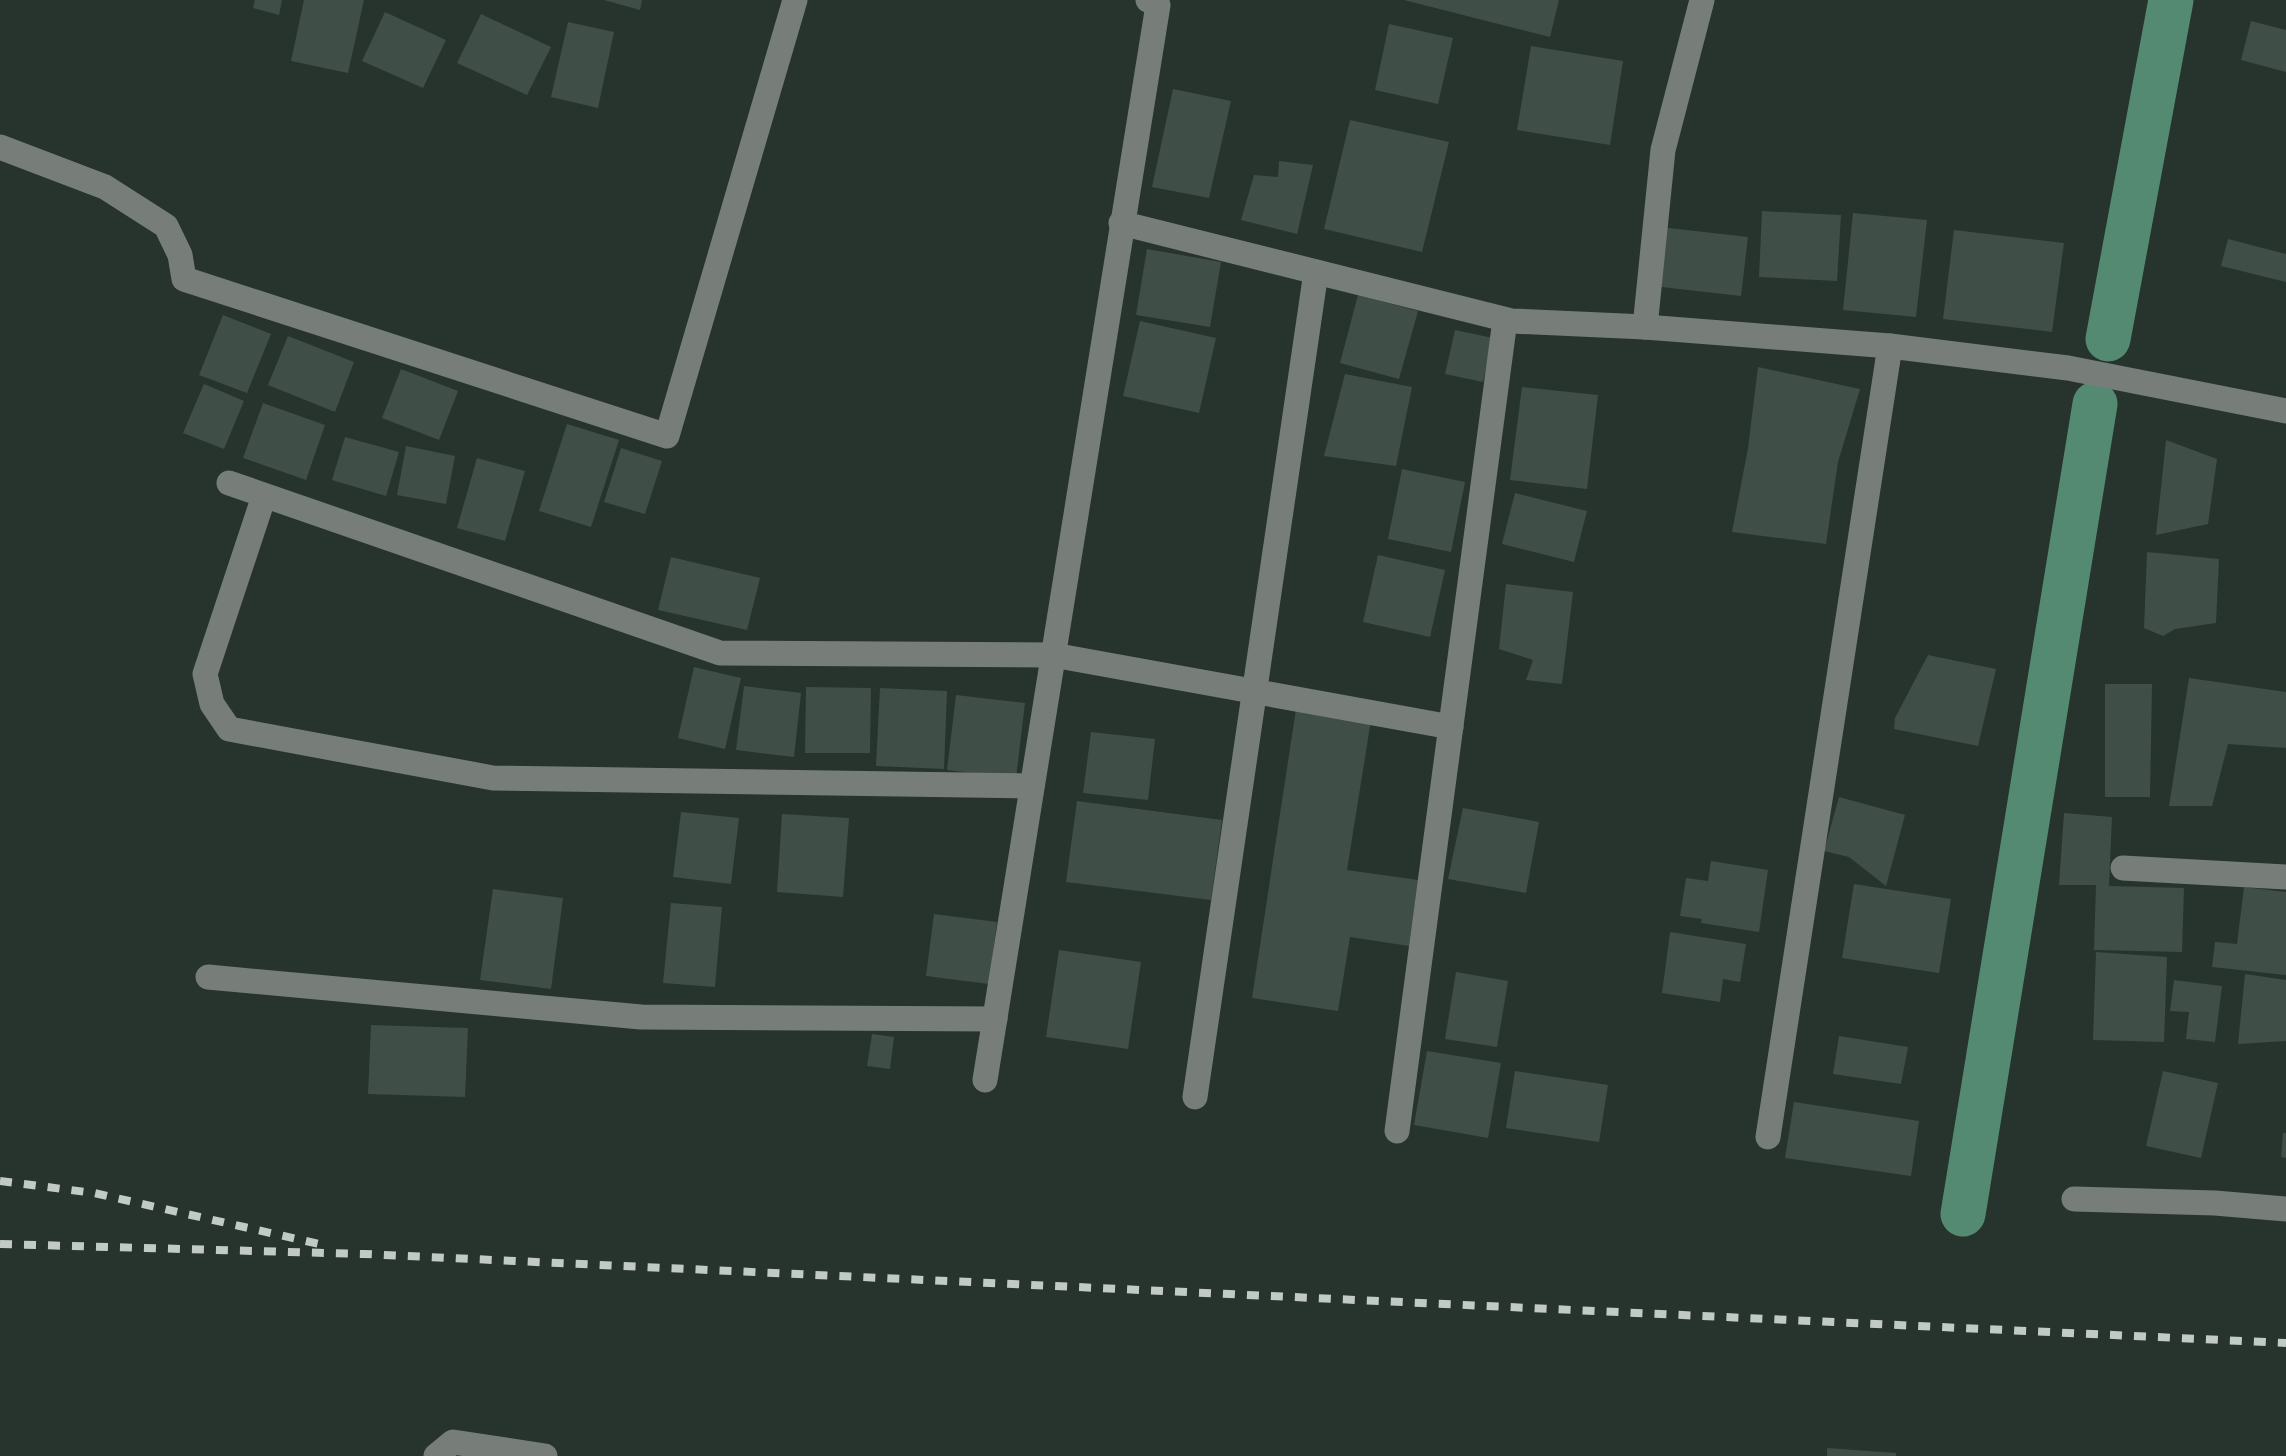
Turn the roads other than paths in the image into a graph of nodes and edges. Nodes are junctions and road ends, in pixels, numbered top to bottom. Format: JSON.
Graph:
{"nodes":[{"id":1,"x":795,"y":0,"type":"edge"},
{"id":2,"x":1148,"y":0,"type":"edge"},
{"id":3,"x":1702,"y":0,"type":"edge"},
{"id":4,"x":0,"y":147,"type":"edge"},
{"id":5,"x":1121,"y":223,"type":"junction"},
{"id":6,"x":1316,"y":272,"type":"junction"},
{"id":7,"x":1506,"y":320,"type":"junction"},
{"id":8,"x":1645,"y":327,"type":"junction"},
{"id":9,"x":1890,"y":346,"type":"junction"},
{"id":10,"x":2286,"y":411,"type":"edge"},
{"id":11,"x":229,"y":483,"type":"dead end"},
{"id":12,"x":264,"y":496,"type":"junction"},
{"id":13,"x":1053,"y":654,"type":"junction"},
{"id":14,"x":1254,"y":693,"type":"junction"},
{"id":15,"x":1451,"y":726,"type":"junction"},
{"id":16,"x":1032,"y":786,"type":"junction"},
{"id":17,"x":2123,"y":868,"type":"dead end"},
{"id":18,"x":2286,"y":876,"type":"edge"},
{"id":19,"x":208,"y":976,"type":"dead end"},
{"id":20,"x":995,"y":1019,"type":"junction"},
{"id":21,"x":985,"y":1080,"type":"dead end"},
{"id":22,"x":1195,"y":1097,"type":"dead end"},
{"id":23,"x":1397,"y":1131,"type":"dead end"},
{"id":24,"x":1768,"y":1137,"type":"dead end"},
{"id":25,"x":2074,"y":1199,"type":"dead end"},
{"id":26,"x":2286,"y":1210,"type":"edge"},
{"id":27,"x":436,"y":1456,"type":"edge"},
{"id":28,"x":546,"y":1456,"type":"edge"}],
"edges":[{"from":1,"to":4,"type":"street"},
{"from":2,"to":5,"type":"street"},
{"from":3,"to":8,"type":"street"},
{"from":5,"to":6,"type":"street"},
{"from":5,"to":13,"type":"street"},
{"from":6,"to":7,"type":"street"},
{"from":6,"to":14,"type":"street"},
{"from":7,"to":8,"type":"street"},
{"from":7,"to":15,"type":"street"},
{"from":8,"to":9,"type":"street"},
{"from":9,"to":10,"type":"street"},
{"from":9,"to":24,"type":"street"},
{"from":11,"to":12,"type":"street"},
{"from":12,"to":13,"type":"street"},
{"from":12,"to":16,"type":"street"},
{"from":13,"to":14,"type":"street"},
{"from":13,"to":16,"type":"street"},
{"from":14,"to":15,"type":"street"},
{"from":14,"to":22,"type":"street"},
{"from":15,"to":23,"type":"street"},
{"from":16,"to":20,"type":"street"},
{"from":17,"to":18,"type":"street"},
{"from":19,"to":20,"type":"street"},
{"from":20,"to":21,"type":"street"},
{"from":25,"to":26,"type":"street"},
{"from":27,"to":28,"type":"street"}]}
